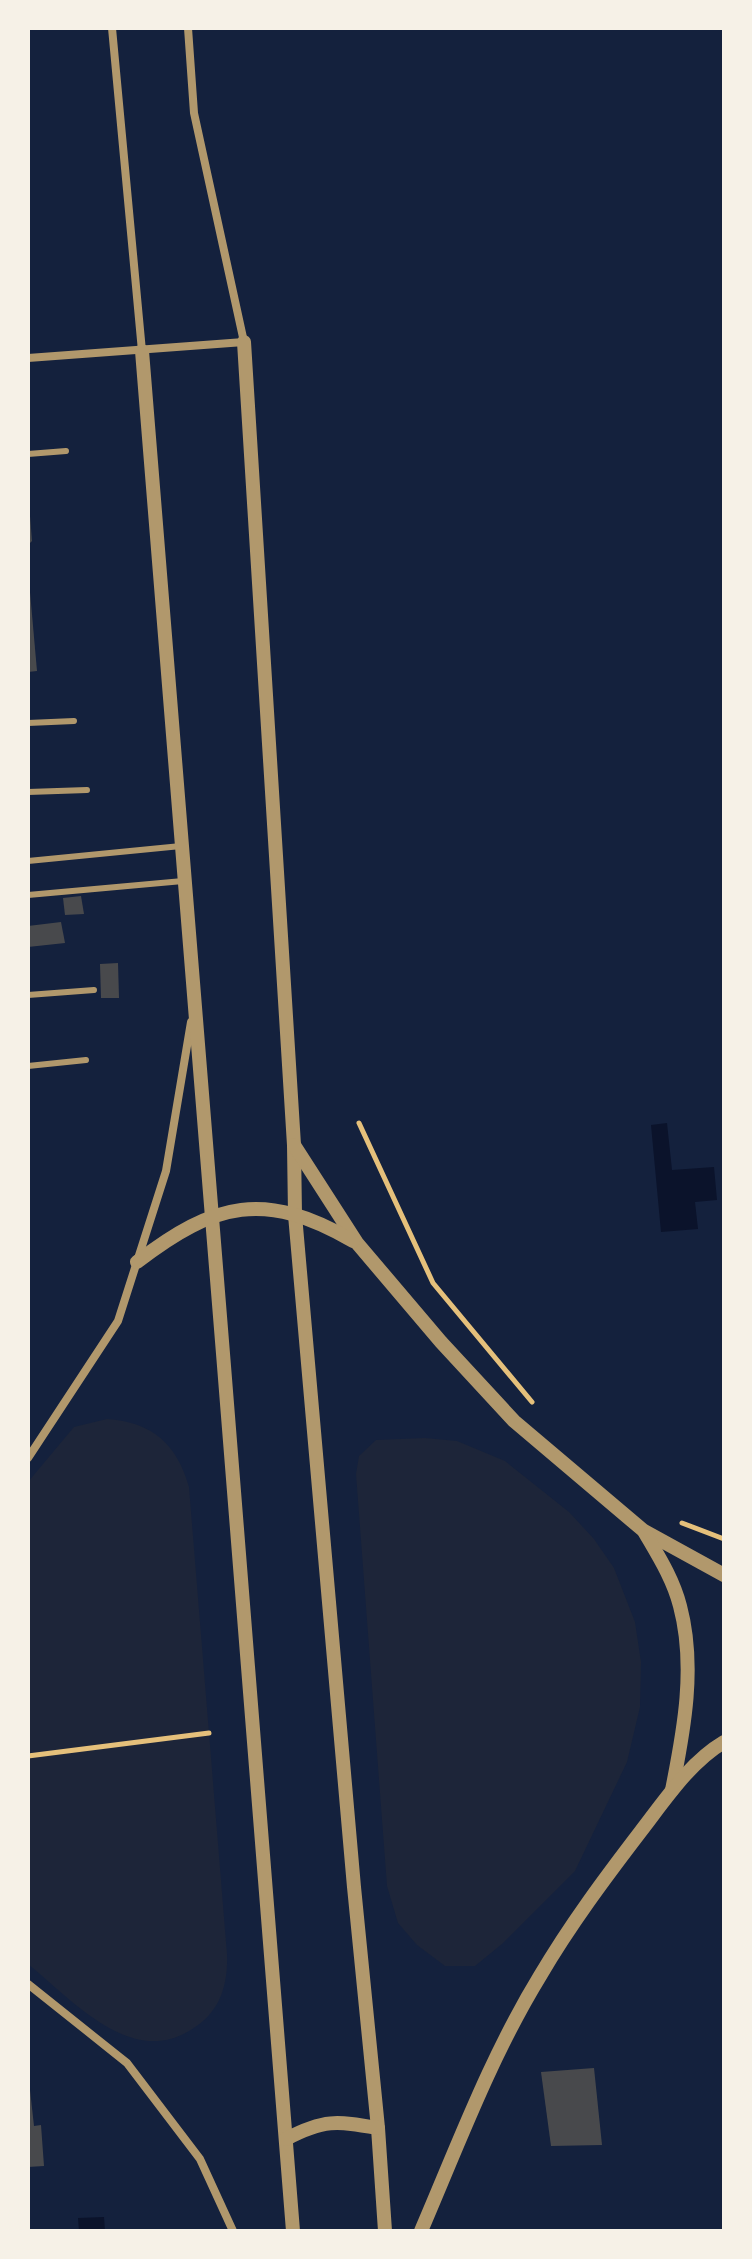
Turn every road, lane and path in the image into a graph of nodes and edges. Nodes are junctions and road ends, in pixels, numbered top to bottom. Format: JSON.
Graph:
{"nodes":[{"id":1,"x":112,"y":28,"type":"edge"},
{"id":2,"x":188,"y":28,"type":"edge"},
{"id":3,"x":244,"y":342,"type":"junction"},
{"id":4,"x":142,"y":351,"type":"junction"},
{"id":5,"x":28,"y":358,"type":"edge"},
{"id":6,"x":66,"y":451,"type":"dead end"},
{"id":7,"x":28,"y":454,"type":"edge"},
{"id":8,"x":74,"y":721,"type":"dead end"},
{"id":9,"x":28,"y":723,"type":"edge"},
{"id":10,"x":87,"y":790,"type":"dead end"},
{"id":11,"x":28,"y":792,"type":"edge"},
{"id":12,"x":181,"y":846,"type":"junction"},
{"id":13,"x":28,"y":861,"type":"edge"},
{"id":14,"x":183,"y":881,"type":"junction"},
{"id":15,"x":28,"y":895,"type":"edge"},
{"id":16,"x":94,"y":990,"type":"dead end"},
{"id":17,"x":28,"y":995,"type":"edge"},
{"id":18,"x":193,"y":1005,"type":"junction"},
{"id":19,"x":86,"y":1060,"type":"dead end"},
{"id":20,"x":28,"y":1066,"type":"edge"},
{"id":21,"x":359,"y":1123,"type":"dead end"},
{"id":22,"x":294,"y":1145,"type":"junction"},
{"id":23,"x":213,"y":1214,"type":"junction"},
{"id":24,"x":295,"y":1215,"type":"junction"},
{"id":25,"x":357,"y":1243,"type":"junction"},
{"id":26,"x":137,"y":1262,"type":"junction"},
{"id":27,"x":534,"y":1404,"type":"dead end"},
{"id":28,"x":28,"y":1458,"type":"edge"},
{"id":29,"x":676,"y":1520,"type":"dead end"},
{"id":30,"x":644,"y":1531,"type":"junction"},
{"id":31,"x":724,"y":1539,"type":"edge"},
{"id":32,"x":724,"y":1575,"type":"edge"},
{"id":33,"x":209,"y":1733,"type":"dead end"},
{"id":34,"x":724,"y":1742,"type":"edge"},
{"id":35,"x":28,"y":1756,"type":"edge"},
{"id":36,"x":672,"y":1791,"type":"junction"},
{"id":37,"x":28,"y":1984,"type":"edge"},
{"id":38,"x":378,"y":2128,"type":"junction"},
{"id":39,"x":286,"y":2139,"type":"junction"},
{"id":40,"x":233,"y":2231,"type":"edge"},
{"id":41,"x":293,"y":2231,"type":"edge"},
{"id":42,"x":385,"y":2231,"type":"edge"},
{"id":43,"x":421,"y":2231,"type":"edge"}],
"edges":[{"from":1,"to":4,"type":"street"},
{"from":2,"to":3,"type":"street"},
{"from":3,"to":4,"type":"street"},
{"from":3,"to":22,"type":"street"},
{"from":4,"to":5,"type":"street"},
{"from":4,"to":12,"type":"street"},
{"from":6,"to":7,"type":"lane"},
{"from":8,"to":9,"type":"lane"},
{"from":10,"to":11,"type":"lane"},
{"from":12,"to":13,"type":"lane"},
{"from":12,"to":14,"type":"street"},
{"from":14,"to":15,"type":"lane"},
{"from":14,"to":18,"type":"street"},
{"from":16,"to":17,"type":"lane"},
{"from":18,"to":23,"type":"street"},
{"from":18,"to":26,"type":"street"},
{"from":19,"to":20,"type":"lane"},
{"from":21,"to":27,"type":"path"},
{"from":22,"to":24,"type":"street"},
{"from":22,"to":25,"type":"street"},
{"from":23,"to":24,"type":"street"},
{"from":23,"to":26,"type":"street"},
{"from":23,"to":39,"type":"street"},
{"from":24,"to":25,"type":"street"},
{"from":24,"to":38,"type":"street"},
{"from":25,"to":30,"type":"street"},
{"from":26,"to":28,"type":"street"},
{"from":29,"to":31,"type":"path"},
{"from":30,"to":32,"type":"street"},
{"from":30,"to":36,"type":"street"},
{"from":33,"to":35,"type":"path"},
{"from":34,"to":36,"type":"street"},
{"from":36,"to":43,"type":"street"},
{"from":37,"to":40,"type":"street"},
{"from":38,"to":39,"type":"street"},
{"from":38,"to":42,"type":"street"},
{"from":39,"to":41,"type":"street"}]}
